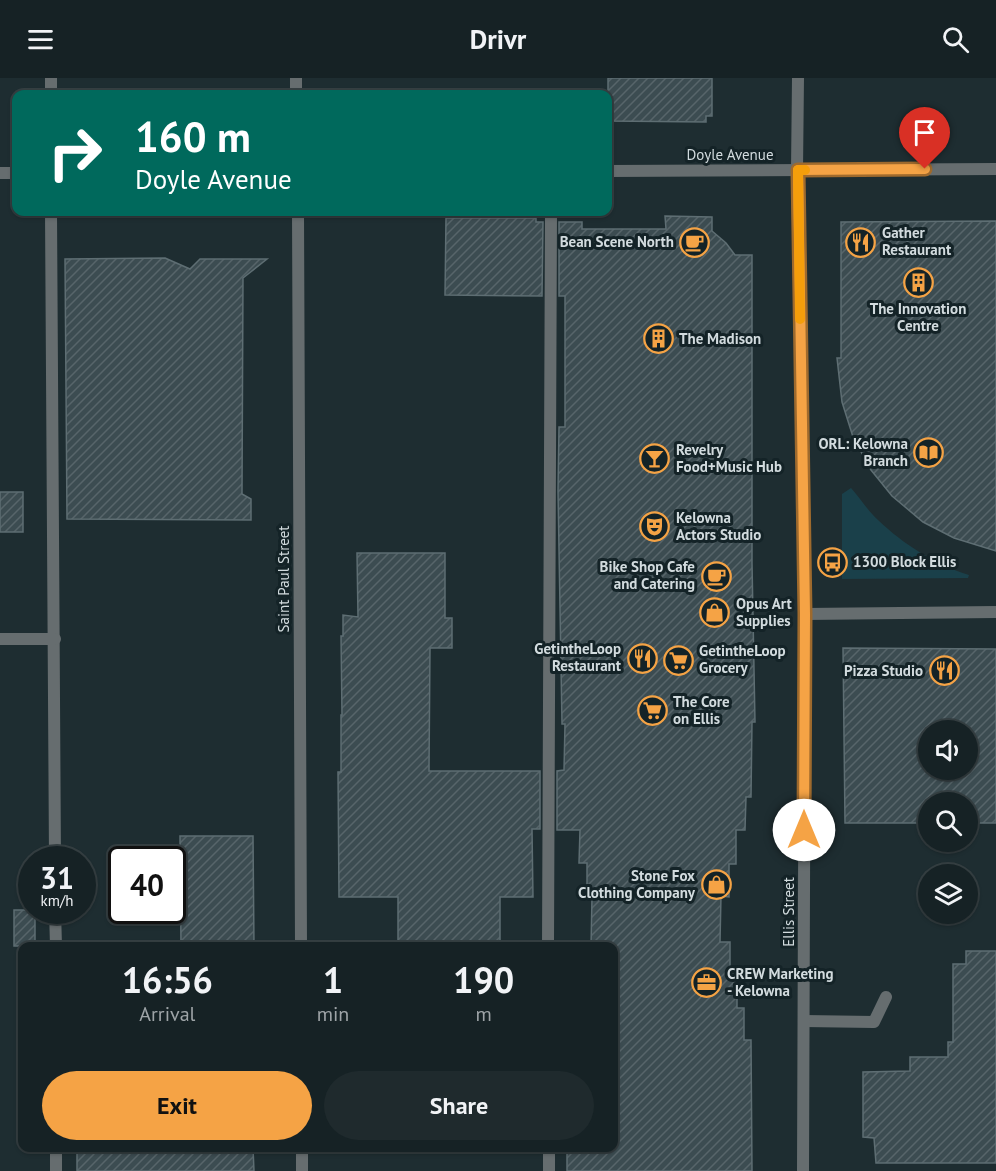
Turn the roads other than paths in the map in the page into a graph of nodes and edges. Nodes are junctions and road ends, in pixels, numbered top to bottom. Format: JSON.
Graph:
{"nodes":[{"id":1,"x":798,"y":78,"type":"edge"},
{"id":2,"x":996,"y":169,"type":"edge"},
{"id":3,"x":798,"y":170,"type":"junction"},
{"id":4,"x":612,"y":171,"type":"edge"},
{"id":5,"x":51,"y":216,"type":"edge"},
{"id":6,"x":298,"y":216,"type":"edge"},
{"id":7,"x":551,"y":216,"type":"edge"},
{"id":8,"x":996,"y":612,"type":"edge"},
{"id":9,"x":805,"y":614,"type":"junction"},
{"id":10,"x":0,"y":639,"type":"edge"},
{"id":11,"x":55,"y":639,"type":"junction"},
{"id":12,"x":55,"y":846,"type":"edge"},
{"id":13,"x":56,"y":924,"type":"edge"},
{"id":14,"x":56,"y":942,"type":"edge"},
{"id":15,"x":301,"y":942,"type":"edge"},
{"id":16,"x":548,"y":942,"type":"edge"},
{"id":17,"x":886,"y":998,"type":"dead end"},
{"id":18,"x":804,"y":1021,"type":"junction"},
{"id":19,"x":56,"y":1152,"type":"edge"},
{"id":20,"x":302,"y":1152,"type":"edge"},
{"id":21,"x":549,"y":1152,"type":"edge"},
{"id":22,"x":56,"y":1171,"type":"edge"},
{"id":23,"x":302,"y":1171,"type":"edge"},
{"id":24,"x":549,"y":1171,"type":"edge"},
{"id":25,"x":803,"y":1171,"type":"edge"}],
"edges":[{"from":1,"to":3,"type":"street","name":"Ellis Street"},
{"from":2,"to":3,"type":"street","name":"Doyle Avenue"},
{"from":3,"to":4,"type":"street","name":"Doyle Avenue"},
{"from":3,"to":9,"type":"street","name":"Ellis Street"},
{"from":5,"to":11,"type":"street"},
{"from":6,"to":15,"type":"street","name":"Saint Paul Street"},
{"from":7,"to":16,"type":"street"},
{"from":8,"to":9,"type":"street"},
{"from":9,"to":18,"type":"street","name":"Ellis Street"},
{"from":10,"to":11,"type":"street"},
{"from":11,"to":12,"type":"street"},
{"from":13,"to":14,"type":"street"},
{"from":17,"to":18,"type":"street"},
{"from":18,"to":25,"type":"street","name":"Ellis Street"},
{"from":19,"to":22,"type":"street"},
{"from":20,"to":23,"type":"street"},
{"from":21,"to":24,"type":"street"}]}
